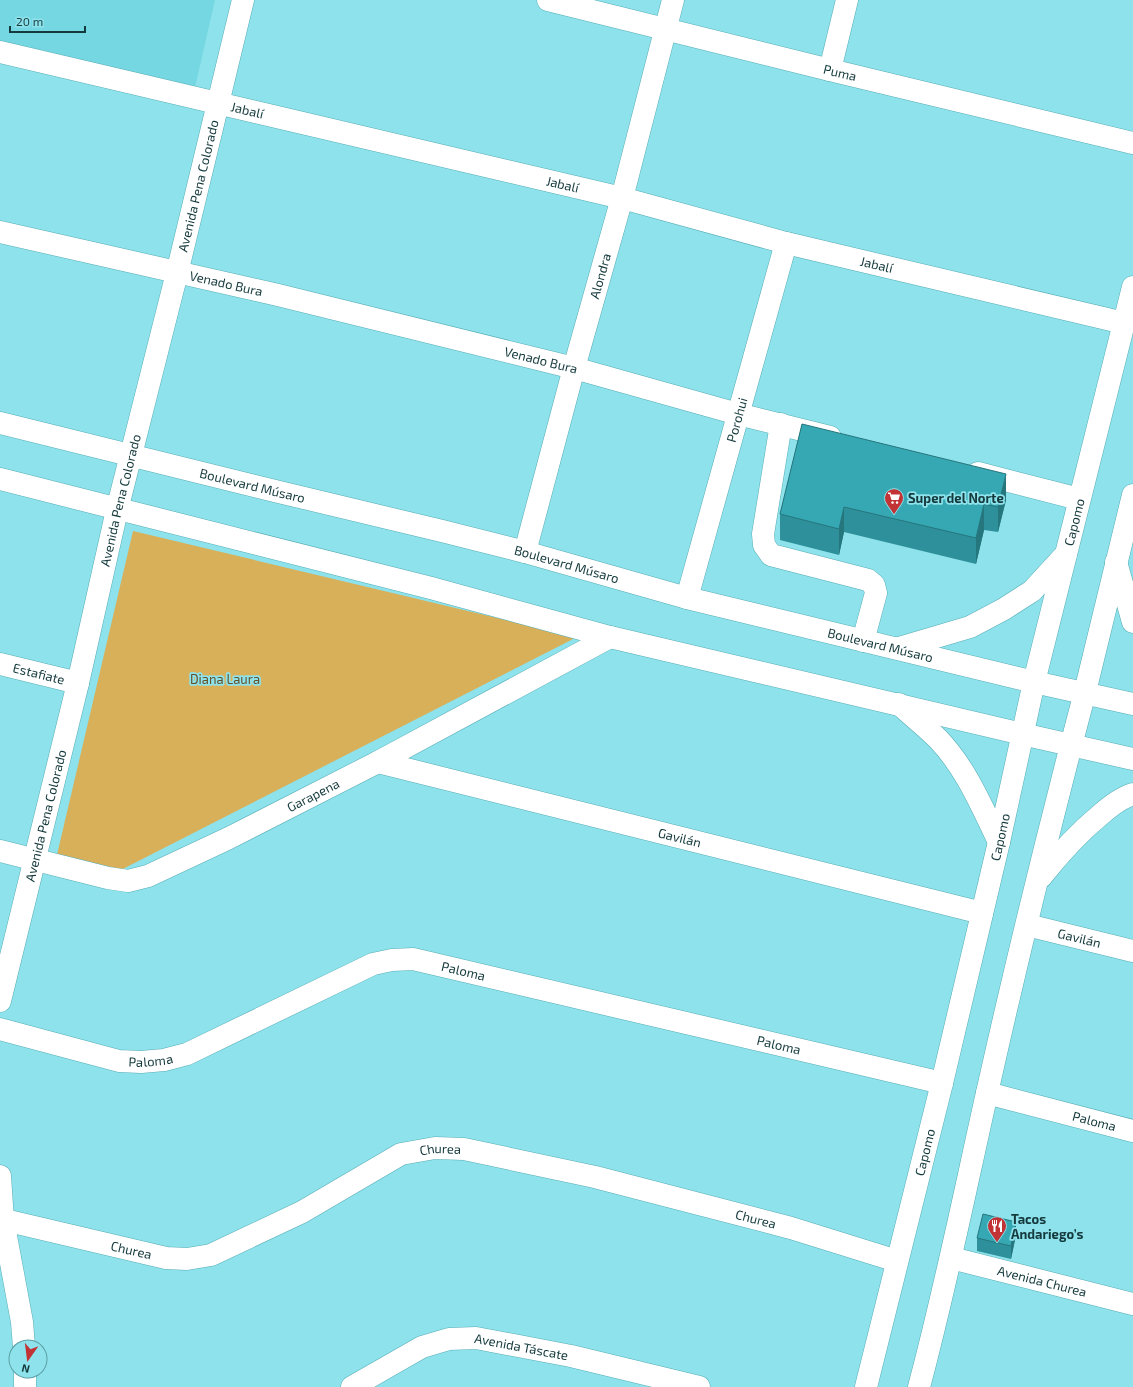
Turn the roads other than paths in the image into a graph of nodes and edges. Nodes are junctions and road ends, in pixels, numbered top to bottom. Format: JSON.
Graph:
{"nodes":[{"id":1,"x":243,"y":0,"type":"edge"},
{"id":2,"x":548,"y":0,"type":"edge"},
{"id":3,"x":673,"y":0,"type":"edge"},
{"id":4,"x":847,"y":0,"type":"edge"},
{"id":5,"x":665,"y":30,"type":"junction"},
{"id":6,"x":0,"y":52,"type":"edge"},
{"id":7,"x":830,"y":70,"type":"junction"},
{"id":8,"x":218,"y":104,"type":"junction"},
{"id":9,"x":1133,"y":143,"type":"edge"},
{"id":10,"x":622,"y":198,"type":"junction"},
{"id":11,"x":0,"y":232,"type":"edge"},
{"id":12,"x":786,"y":243,"type":"junction"},
{"id":13,"x":177,"y":273,"type":"junction"},
{"id":14,"x":1133,"y":288,"type":"edge"},
{"id":15,"x":1124,"y":323,"type":"junction"},
{"id":16,"x":574,"y":368,"type":"junction"},
{"id":17,"x":738,"y":414,"type":"junction"},
{"id":18,"x":0,"y":424,"type":"edge"},
{"id":19,"x":781,"y":424,"type":"junction"},
{"id":20,"x":850,"y":442,"type":"edge"},
{"id":21,"x":130,"y":456,"type":"junction"},
{"id":22,"x":957,"y":468,"type":"edge"},
{"id":23,"x":0,"y":480,"type":"edge"},
{"id":24,"x":1079,"y":499,"type":"junction"},
{"id":25,"x":1132,"y":507,"type":"edge"},
{"id":26,"x":117,"y":510,"type":"junction"},
{"id":27,"x":525,"y":552,"type":"junction"},
{"id":28,"x":1067,"y":553,"type":"junction"},
{"id":29,"x":1116,"y":562,"type":"junction"},
{"id":30,"x":687,"y":598,"type":"junction"},
{"id":31,"x":1133,"y":622,"type":"edge"},
{"id":32,"x":610,"y":637,"type":"junction"},
{"id":33,"x":863,"y":641,"type":"junction"},
{"id":34,"x":898,"y":649,"type":"junction"},
{"id":35,"x":0,"y":664,"type":"edge"},
{"id":36,"x":1034,"y":682,"type":"junction"},
{"id":37,"x":78,"y":683,"type":"junction"},
{"id":38,"x":1085,"y":692,"type":"junction"},
{"id":39,"x":899,"y":704,"type":"junction"},
{"id":40,"x":1133,"y":704,"type":"edge"},
{"id":41,"x":1022,"y":734,"type":"junction"},
{"id":42,"x":1071,"y":745,"type":"junction"},
{"id":43,"x":1133,"y":759,"type":"edge"},
{"id":44,"x":378,"y":762,"type":"junction"},
{"id":45,"x":1133,"y":794,"type":"edge"},
{"id":46,"x":999,"y":842,"type":"junction"},
{"id":47,"x":0,"y":851,"type":"edge"},
{"id":48,"x":35,"y":860,"type":"junction"},
{"id":49,"x":1037,"y":882,"type":"junction"},
{"id":50,"x":982,"y":913,"type":"junction"},
{"id":51,"x":1027,"y":924,"type":"junction"},
{"id":52,"x":1133,"y":951,"type":"edge"},
{"id":53,"x":0,"y":1001,"type":"edge"},
{"id":54,"x":0,"y":1029,"type":"edge"},
{"id":55,"x":942,"y":1083,"type":"junction"},
{"id":56,"x":987,"y":1093,"type":"junction"},
{"id":57,"x":1133,"y":1131,"type":"edge"},
{"id":58,"x":0,"y":1176,"type":"edge"},
{"id":59,"x":1,"y":1219,"type":"edge"},
{"id":60,"x":951,"y":1258,"type":"junction"},
{"id":61,"x":897,"y":1261,"type":"junction"},
{"id":62,"x":1133,"y":1304,"type":"edge"},
{"id":63,"x":23,"y":1339,"type":"edge"},
{"id":64,"x":352,"y":1387,"type":"edge"},
{"id":65,"x":699,"y":1387,"type":"edge"},
{"id":66,"x":866,"y":1387,"type":"edge"},
{"id":67,"x":920,"y":1387,"type":"edge"}],
"edges":[{"from":1,"to":8,"type":"street","name":"Avenida Pena Colorado"},
{"from":2,"to":5,"type":"street","name":"Puma"},
{"from":3,"to":5,"type":"street","name":"Alondra"},
{"from":4,"to":7,"type":"street"},
{"from":5,"to":7,"type":"street","name":"Puma"},
{"from":5,"to":10,"type":"street","name":"Alondra"},
{"from":6,"to":8,"type":"street","name":"Jabalí"},
{"from":7,"to":9,"type":"street","name":"Puma"},
{"from":8,"to":10,"type":"street","name":"Jabalí"},
{"from":8,"to":13,"type":"street","name":"Avenida Pena Colorado"},
{"from":10,"to":12,"type":"street","name":"Jabalí"},
{"from":10,"to":16,"type":"street","name":"Alondra"},
{"from":11,"to":13,"type":"street","name":"Venado Bura"},
{"from":12,"to":15,"type":"street","name":"Jabalí"},
{"from":12,"to":17,"type":"street","name":"Porohui"},
{"from":13,"to":16,"type":"street","name":"Venado Bura"},
{"from":13,"to":21,"type":"street","name":"Avenida Pena Colorado"},
{"from":14,"to":15,"type":"street","name":"Capomo"},
{"from":15,"to":24,"type":"street","name":"Capomo"},
{"from":16,"to":17,"type":"street","name":"Venado Bura"},
{"from":16,"to":27,"type":"street","name":"Alondra"},
{"from":17,"to":19,"type":"street","name":"Venado Bura"},
{"from":17,"to":30,"type":"street","name":"Porohui"},
{"from":18,"to":21,"type":"street","name":"Boulevard Músaro"},
{"from":19,"to":20,"type":"street","name":"Venado Bura"},
{"from":19,"to":33,"type":"street"},
{"from":21,"to":26,"type":"street","name":"Avenida Pena Colorado"},
{"from":21,"to":27,"type":"street","name":"Boulevard Músaro"},
{"from":22,"to":24,"type":"street"},
{"from":23,"to":26,"type":"street"},
{"from":24,"to":28,"type":"street","name":"Capomo"},
{"from":25,"to":29,"type":"street"},
{"from":26,"to":32,"type":"street"},
{"from":26,"to":37,"type":"street","name":"Avenida Pena Colorado"},
{"from":27,"to":30,"type":"street","name":"Boulevard Músaro"},
{"from":28,"to":34,"type":"street"},
{"from":28,"to":36,"type":"street","name":"Capomo"},
{"from":29,"to":31,"type":"street"},
{"from":29,"to":38,"type":"street"},
{"from":30,"to":33,"type":"street","name":"Boulevard Músaro"},
{"from":32,"to":39,"type":"street"},
{"from":32,"to":44,"type":"street","name":"Garapena"},
{"from":33,"to":34,"type":"street","name":"Boulevard Músaro"},
{"from":34,"to":36,"type":"street","name":"Boulevard Músaro"},
{"from":35,"to":37,"type":"street","name":"Estafiate"},
{"from":36,"to":38,"type":"street","name":"Boulevard Músaro"},
{"from":36,"to":41,"type":"street","name":"Capomo"},
{"from":37,"to":48,"type":"street","name":"Avenida Pena Colorado"},
{"from":38,"to":40,"type":"street","name":"Boulevard Músaro"},
{"from":38,"to":42,"type":"street"},
{"from":39,"to":41,"type":"street"},
{"from":39,"to":46,"type":"street"},
{"from":41,"to":42,"type":"street"},
{"from":41,"to":46,"type":"street","name":"Capomo"},
{"from":42,"to":43,"type":"street"},
{"from":42,"to":49,"type":"street"},
{"from":44,"to":48,"type":"street","name":"Garapena"},
{"from":44,"to":50,"type":"street","name":"Gavilán"},
{"from":45,"to":49,"type":"street"},
{"from":46,"to":50,"type":"street","name":"Capomo"},
{"from":47,"to":48,"type":"street","name":"Garapena"},
{"from":48,"to":53,"type":"street","name":"Avenida Pena Colorado"},
{"from":49,"to":51,"type":"street"},
{"from":50,"to":55,"type":"street","name":"Capomo"},
{"from":51,"to":52,"type":"street","name":"Gavilán"},
{"from":51,"to":56,"type":"street"},
{"from":54,"to":55,"type":"street","name":"Paloma"},
{"from":55,"to":61,"type":"street","name":"Capomo"},
{"from":56,"to":57,"type":"street","name":"Paloma"},
{"from":56,"to":60,"type":"street"},
{"from":58,"to":59,"type":"street"},
{"from":59,"to":61,"type":"street","name":"Churea"},
{"from":59,"to":63,"type":"street"},
{"from":60,"to":62,"type":"street","name":"Avenida Churea"},
{"from":60,"to":67,"type":"street"},
{"from":61,"to":66,"type":"street","name":"Capomo"},
{"from":64,"to":65,"type":"street","name":"Avenida Táscate"}]}
